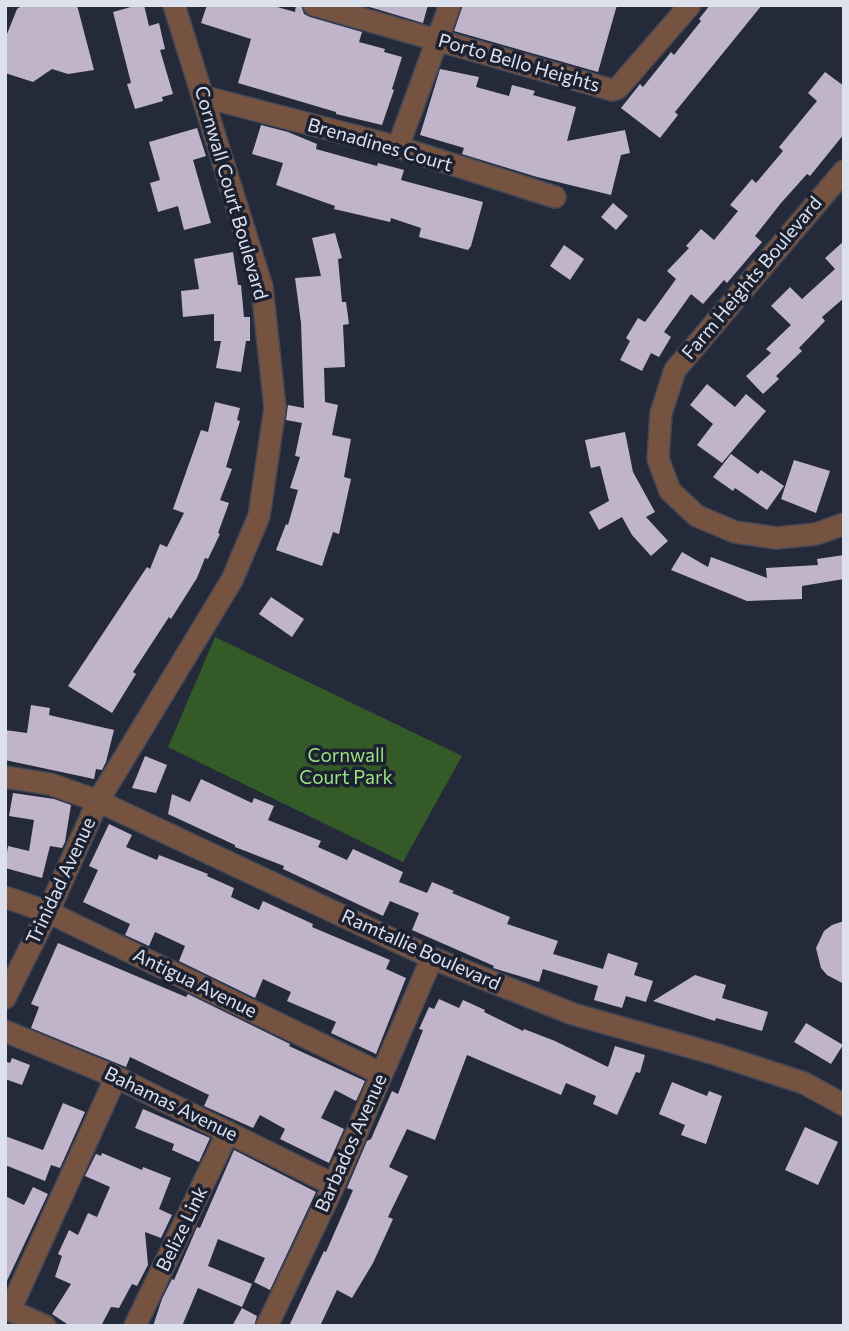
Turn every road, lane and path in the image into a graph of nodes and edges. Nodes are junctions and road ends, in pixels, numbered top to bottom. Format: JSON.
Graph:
{"nodes":[{"id":1,"x":174,"y":5,"type":"edge"},
{"id":2,"x":314,"y":5,"type":"edge"},
{"id":3,"x":450,"y":5,"type":"edge"},
{"id":4,"x":683,"y":7,"type":"edge"},
{"id":5,"x":438,"y":41,"type":"junction"},
{"id":6,"x":205,"y":97,"type":"junction"},
{"id":7,"x":398,"y":147,"type":"junction"},
{"id":8,"x":844,"y":171,"type":"edge"},
{"id":9,"x":555,"y":197,"type":"dead end"},
{"id":10,"x":844,"y":524,"type":"edge"},
{"id":11,"x":5,"y":777,"type":"edge"},
{"id":12,"x":98,"y":802,"type":"junction"},
{"id":13,"x":5,"y":897,"type":"edge"},
{"id":14,"x":48,"y":912,"type":"junction"},
{"id":15,"x":432,"y":958,"type":"junction"},
{"id":16,"x":5,"y":998,"type":"edge"},
{"id":17,"x":5,"y":1031,"type":"edge"},
{"id":18,"x":382,"y":1074,"type":"junction"},
{"id":19,"x":116,"y":1077,"type":"junction"},
{"id":20,"x":844,"y":1105,"type":"edge"},
{"id":21,"x":228,"y":1132,"type":"junction"},
{"id":22,"x":334,"y":1185,"type":"junction"},
{"id":23,"x":8,"y":1309,"type":"edge"},
{"id":24,"x":45,"y":1326,"type":"edge"},
{"id":25,"x":135,"y":1326,"type":"edge"},
{"id":26,"x":267,"y":1326,"type":"edge"}],
"edges":[{"from":1,"to":6,"type":"street","name":"Cornwall Court Boulevard"},
{"from":2,"to":5,"type":"street","name":"Porto Bello Heights"},
{"from":3,"to":5,"type":"street"},
{"from":4,"to":5,"type":"street","name":"Porto Bello Heights"},
{"from":5,"to":7,"type":"street"},
{"from":6,"to":7,"type":"street","name":"Brenadines Court"},
{"from":6,"to":12,"type":"street","name":"Cornwall Court Boulevard"},
{"from":7,"to":9,"type":"street","name":"Brenadines Court"},
{"from":8,"to":10,"type":"street","name":"Farm Heights Boulevard"},
{"from":11,"to":12,"type":"street","name":"Ramtallie Boulevard"},
{"from":12,"to":14,"type":"street","name":"Trinidad Avenue"},
{"from":12,"to":15,"type":"street","name":"Ramtallie Boulevard"},
{"from":13,"to":14,"type":"street","name":"Antigua Avenue"},
{"from":14,"to":16,"type":"street","name":"Trinidad Avenue"},
{"from":14,"to":18,"type":"street","name":"Antigua Avenue"},
{"from":15,"to":18,"type":"street","name":"Barbados Avenue"},
{"from":15,"to":20,"type":"street","name":"Ramtallie Boulevard"},
{"from":17,"to":19,"type":"street","name":"Bahamas Avenue"},
{"from":18,"to":22,"type":"street","name":"Barbados Avenue"},
{"from":19,"to":21,"type":"street","name":"Bahamas Avenue"},
{"from":19,"to":23,"type":"street"},
{"from":21,"to":22,"type":"street","name":"Bahamas Avenue"},
{"from":21,"to":25,"type":"street","name":"Belize Link"},
{"from":22,"to":26,"type":"street","name":"Barbados Avenue"},
{"from":23,"to":24,"type":"street"}]}
